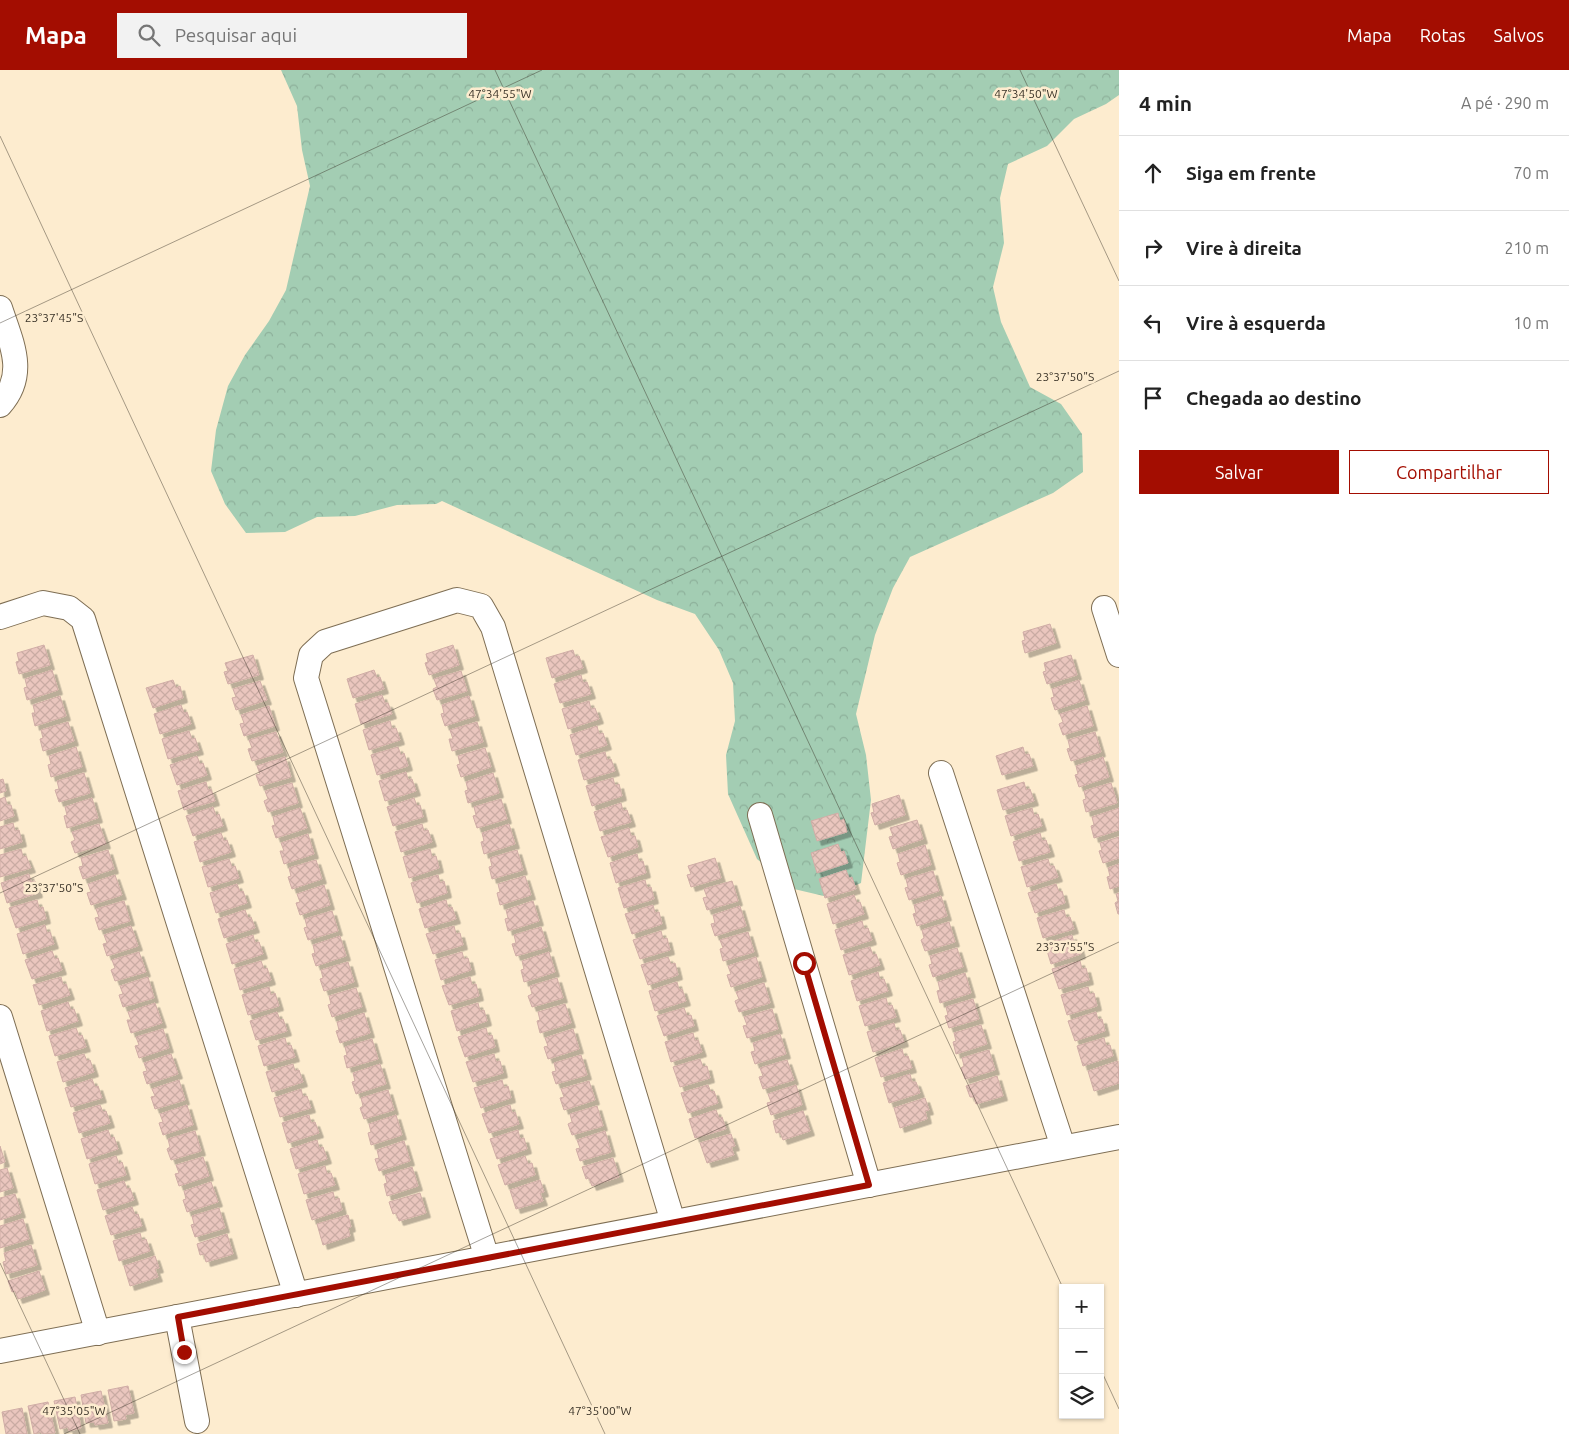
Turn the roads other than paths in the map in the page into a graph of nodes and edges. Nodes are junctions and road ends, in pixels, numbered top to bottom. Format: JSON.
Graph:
{"nodes":[{"id":1,"x":0,"y":308,"type":"edge"},
{"id":2,"x":0,"y":405,"type":"edge"},
{"id":3,"x":1104,"y":608,"type":"dead end"},
{"id":4,"x":0,"y":617,"type":"edge"},
{"id":5,"x":1119,"y":656,"type":"edge"},
{"id":6,"x":941,"y":773,"type":"dead end"},
{"id":7,"x":760,"y":815,"type":"dead end"},
{"id":8,"x":0,"y":1017,"type":"edge"},
{"id":9,"x":1119,"y":1137,"type":"edge"},
{"id":10,"x":1063,"y":1146,"type":"junction"},
{"id":11,"x":869,"y":1185,"type":"junction"},
{"id":12,"x":673,"y":1222,"type":"junction"},
{"id":13,"x":487,"y":1258,"type":"junction"},
{"id":14,"x":296,"y":1295,"type":"junction"},
{"id":15,"x":178,"y":1317,"type":"junction"},
{"id":16,"x":98,"y":1333,"type":"junction"},
{"id":17,"x":0,"y":1351,"type":"edge"},
{"id":18,"x":197,"y":1421,"type":"dead end"}],
"edges":[{"from":1,"to":2,"type":"street"},
{"from":3,"to":5,"type":"street"},
{"from":4,"to":14,"type":"street"},
{"from":6,"to":10,"type":"street"},
{"from":7,"to":11,"type":"street"},
{"from":8,"to":16,"type":"street"},
{"from":9,"to":10,"type":"street"},
{"from":10,"to":11,"type":"street"},
{"from":11,"to":12,"type":"street"},
{"from":12,"to":13,"type":"street"},
{"from":12,"to":13,"type":"street"},
{"from":13,"to":14,"type":"street"},
{"from":14,"to":15,"type":"street"},
{"from":15,"to":16,"type":"street"},
{"from":15,"to":18,"type":"street"},
{"from":16,"to":17,"type":"street"}]}
